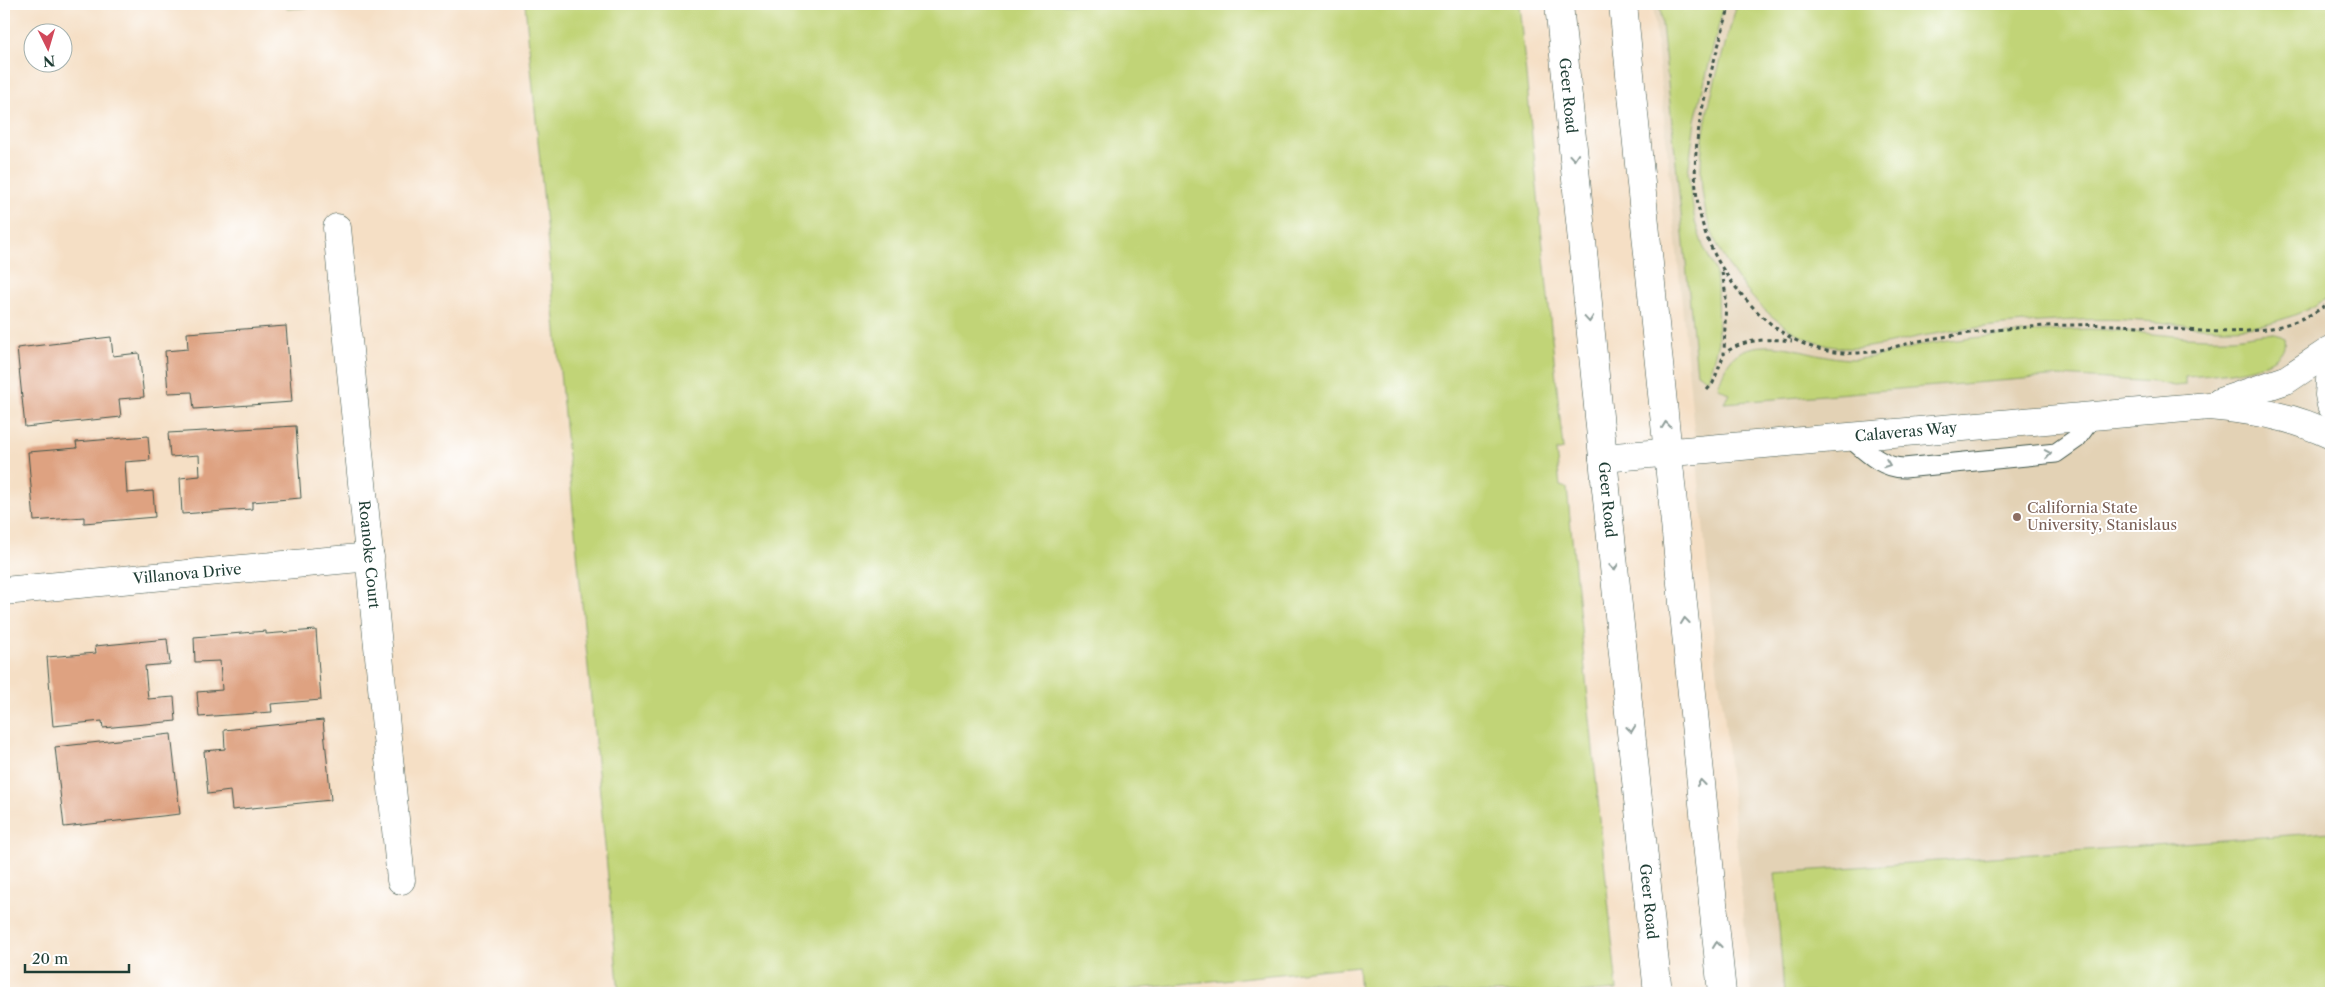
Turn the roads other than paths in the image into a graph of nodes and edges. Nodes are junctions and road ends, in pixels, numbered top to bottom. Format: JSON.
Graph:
{"nodes":[{"id":1,"x":1559,"y":4,"type":"edge"},
{"id":2,"x":1623,"y":4,"type":"edge"},
{"id":3,"x":337,"y":228,"type":"dead end"},
{"id":4,"x":2331,"y":350,"type":"edge"},
{"id":5,"x":2331,"y":366,"type":"edge"},
{"id":6,"x":2331,"y":405,"type":"edge"},
{"id":7,"x":2209,"y":406,"type":"junction"},
{"id":8,"x":2093,"y":416,"type":"junction"},
{"id":9,"x":2331,"y":435,"type":"edge"},
{"id":10,"x":1848,"y":436,"type":"junction"},
{"id":11,"x":1668,"y":452,"type":"junction"},
{"id":12,"x":1603,"y":458,"type":"junction"},
{"id":13,"x":370,"y":557,"type":"junction"},
{"id":14,"x":4,"y":591,"type":"edge"},
{"id":15,"x":401,"y":880,"type":"dead end"},
{"id":16,"x":1658,"y":993,"type":"edge"},
{"id":17,"x":1722,"y":993,"type":"edge"}],
"edges":[{"from":1,"to":12,"type":"main road","name":"Geer Road","one_way":true},
{"from":11,"to":2,"type":"main road","one_way":true},
{"from":3,"to":13,"type":"main road","name":"Roanoke Court"},
{"from":4,"to":7,"type":"main road","name":"Calaveras Way"},
{"from":5,"to":6,"type":"main road"},
{"from":7,"to":8,"type":"main road","name":"Calaveras Way"},
{"from":7,"to":9,"type":"main road","name":"Calaveras Way"},
{"from":8,"to":10,"type":"main road","name":"Calaveras Way"},
{"from":10,"to":8,"type":"lane","one_way":true},
{"from":10,"to":11,"type":"main road","name":"Calaveras Way"},
{"from":11,"to":12,"type":"main road","name":"Calaveras Way"},
{"from":17,"to":11,"type":"main road","one_way":true},
{"from":12,"to":16,"type":"main road","name":"Geer Road","one_way":true},
{"from":13,"to":14,"type":"main road","name":"Villanova Drive"},
{"from":13,"to":15,"type":"main road","name":"Roanoke Court"}]}
